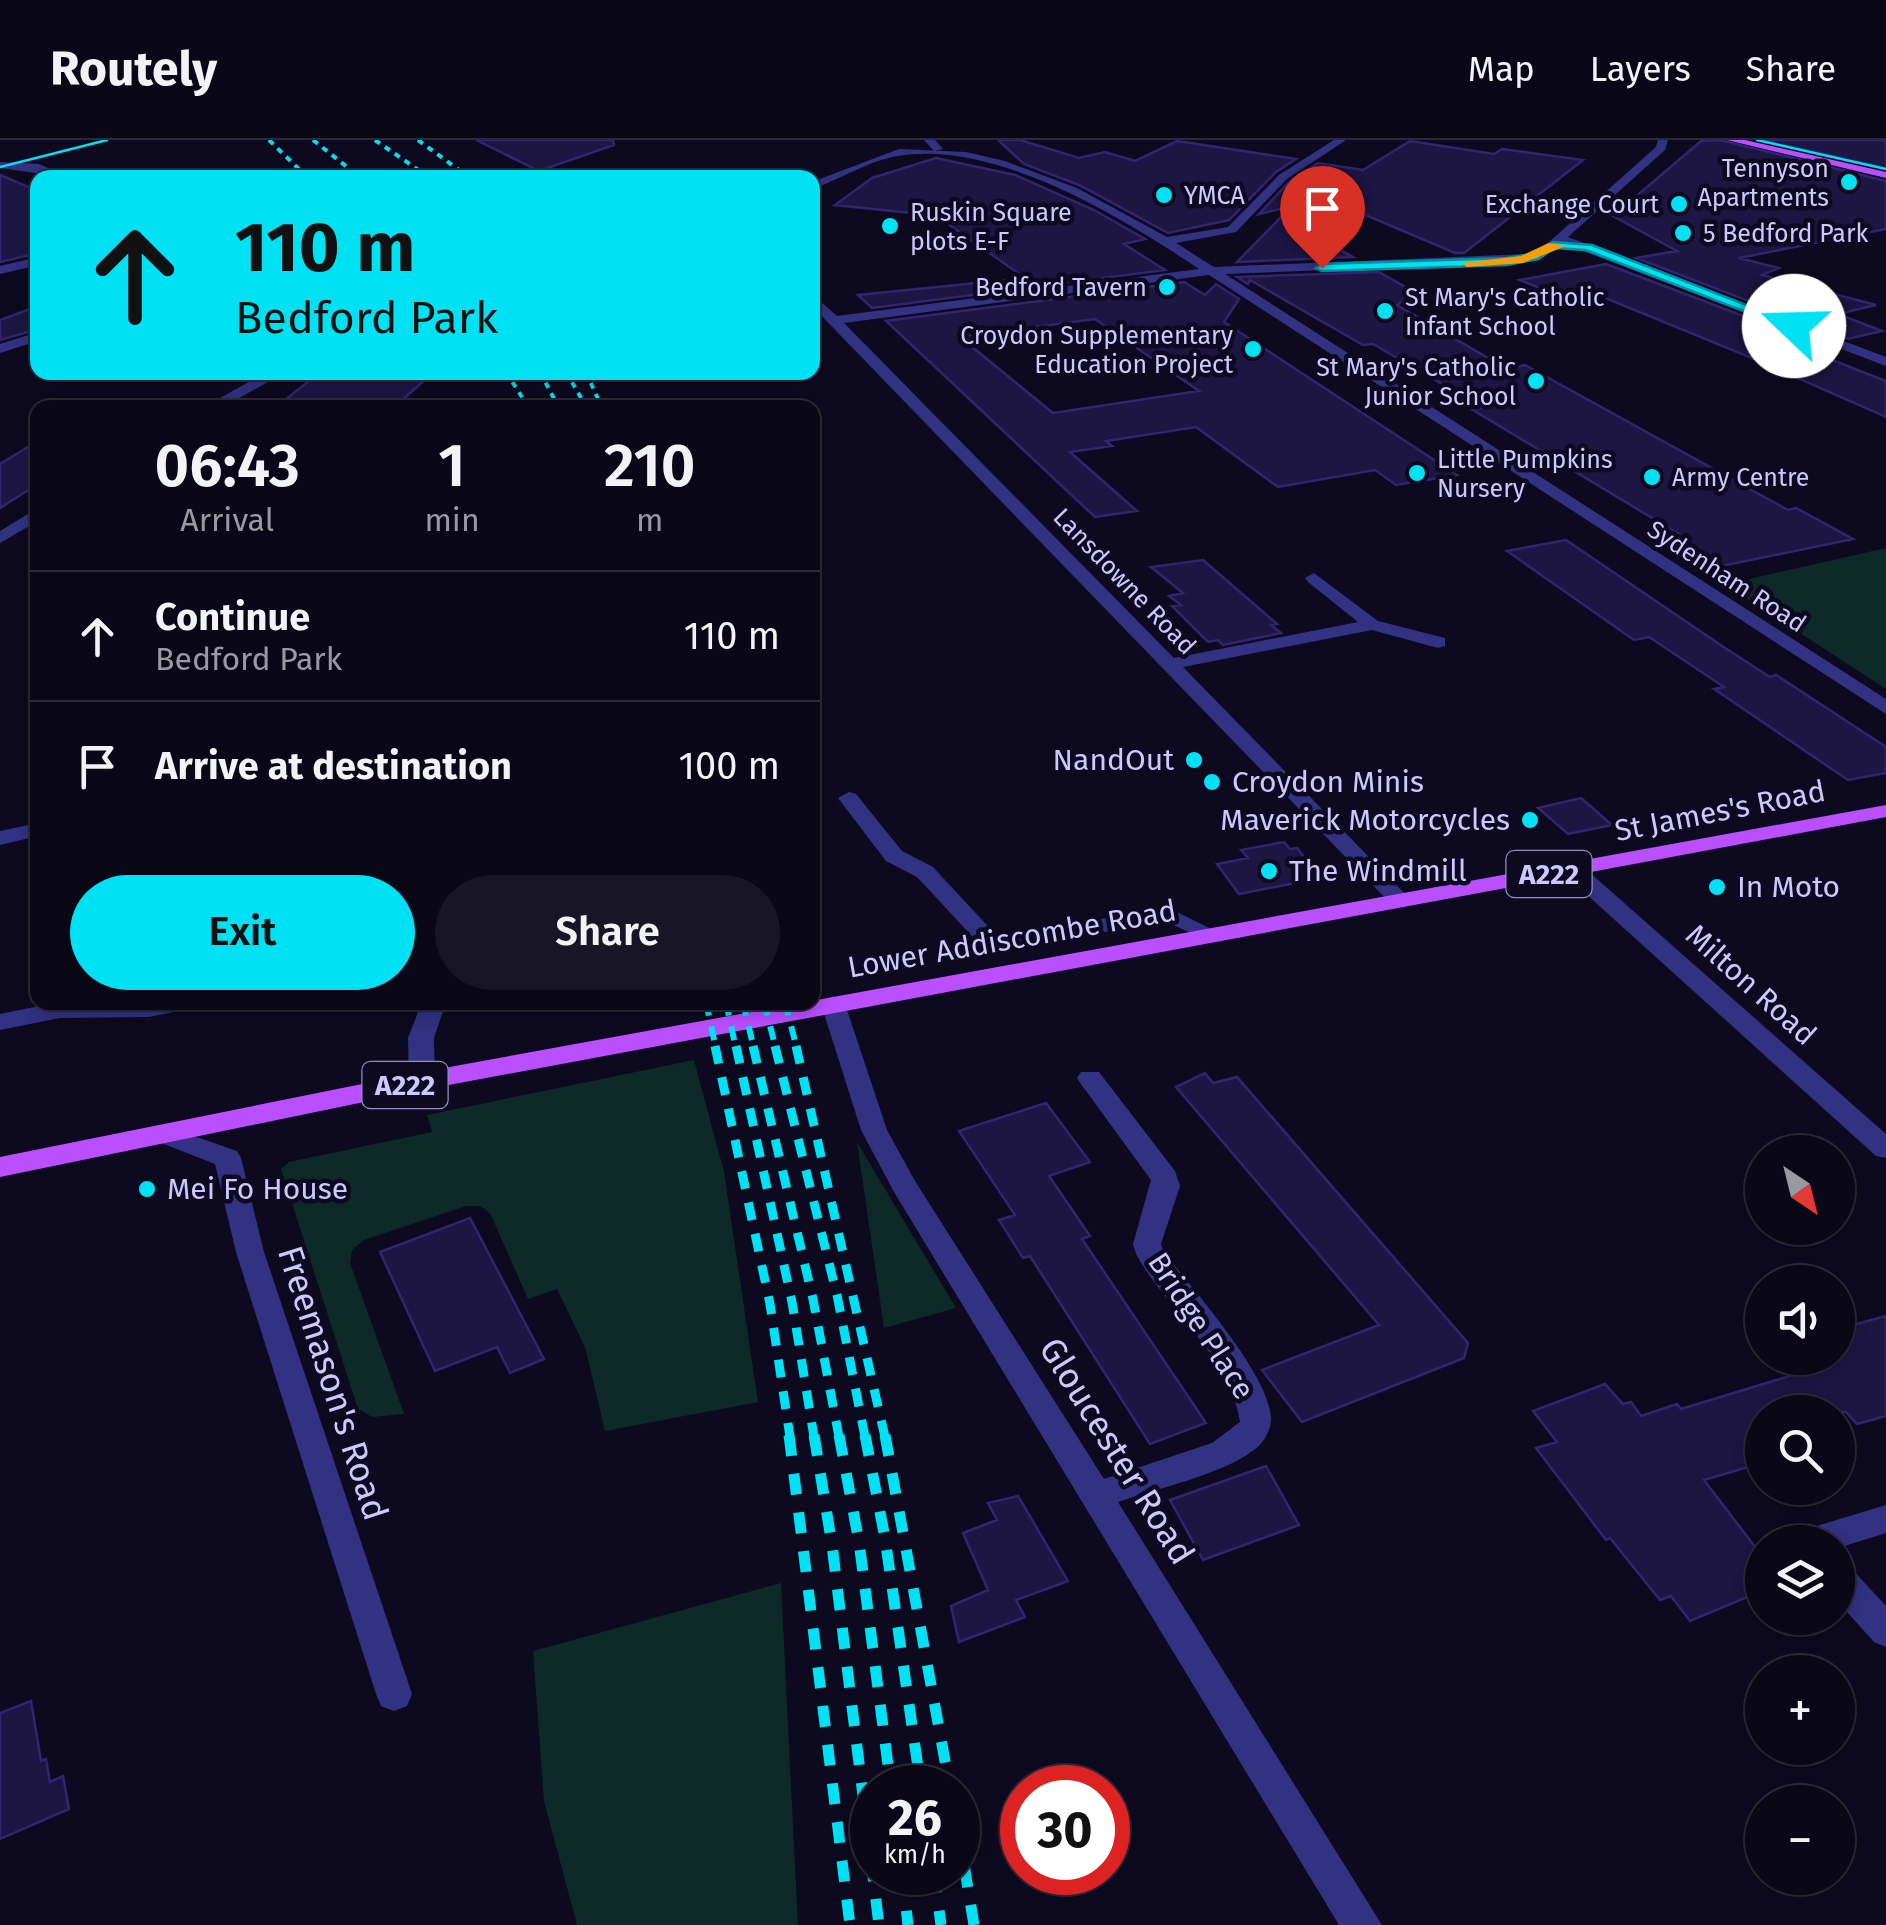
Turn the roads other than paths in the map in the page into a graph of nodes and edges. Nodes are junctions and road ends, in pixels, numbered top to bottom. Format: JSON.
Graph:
{"nodes":[{"id":1,"x":1342,"y":140,"type":"edge"},
{"id":2,"x":1728,"y":140,"type":"edge"},
{"id":3,"x":889,"y":141,"type":"edge"},
{"id":4,"x":1666,"y":141,"type":"edge"},
{"id":5,"x":934,"y":144,"type":"edge"},
{"id":6,"x":903,"y":146,"type":"edge"},
{"id":7,"x":0,"y":167,"type":"edge"},
{"id":8,"x":46,"y":170,"type":"edge"},
{"id":9,"x":1886,"y":175,"type":"edge"},
{"id":10,"x":30,"y":176,"type":"edge"},
{"id":11,"x":820,"y":182,"type":"edge"},
{"id":12,"x":1165,"y":240,"type":"junction"},
{"id":13,"x":1556,"y":242,"type":"junction"},
{"id":14,"x":30,"y":264,"type":"edge"},
{"id":15,"x":0,"y":270,"type":"edge"},
{"id":16,"x":1210,"y":271,"type":"junction"},
{"id":17,"x":820,"y":305,"type":"edge"},
{"id":18,"x":836,"y":320,"type":"junction"},
{"id":19,"x":30,"y":339,"type":"edge"},
{"id":20,"x":1886,"y":341,"type":"edge"},
{"id":21,"x":0,"y":349,"type":"edge"},
{"id":22,"x":1852,"y":349,"type":"junction"},
{"id":23,"x":1886,"y":362,"type":"edge"},
{"id":24,"x":263,"y":380,"type":"edge"},
{"id":25,"x":225,"y":400,"type":"edge"},
{"id":26,"x":30,"y":518,"type":"edge"},
{"id":27,"x":0,"y":538,"type":"edge"},
{"id":28,"x":1314,"y":578,"type":"dead end"},
{"id":29,"x":1372,"y":625,"type":"junction"},
{"id":30,"x":1438,"y":642,"type":"dead end"},
{"id":31,"x":1170,"y":664,"type":"junction"},
{"id":32,"x":1886,"y":708,"type":"edge"},
{"id":33,"x":849,"y":798,"type":"dead end"},
{"id":34,"x":1886,"y":811,"type":"edge"},
{"id":35,"x":30,"y":831,"type":"edge"},
{"id":36,"x":0,"y":838,"type":"edge"},
{"id":37,"x":1572,"y":870,"type":"junction"},
{"id":38,"x":1401,"y":901,"type":"junction"},
{"id":39,"x":1211,"y":936,"type":"junction"},
{"id":40,"x":828,"y":1006,"type":"junction"},
{"id":41,"x":820,"y":1007,"type":"edge"},
{"id":42,"x":60,"y":1010,"type":"edge"},
{"id":43,"x":431,"y":1010,"type":"edge"},
{"id":44,"x":807,"y":1010,"type":"edge"},
{"id":45,"x":0,"y":1022,"type":"edge"},
{"id":46,"x":1090,"y":1078,"type":"dead end"},
{"id":47,"x":422,"y":1081,"type":"junction"},
{"id":48,"x":165,"y":1135,"type":"junction"},
{"id":49,"x":1886,"y":1149,"type":"edge"},
{"id":50,"x":0,"y":1167,"type":"edge"},
{"id":51,"x":1097,"y":1495,"type":"junction"},
{"id":52,"x":1886,"y":1519,"type":"edge"},
{"id":53,"x":1855,"y":1528,"type":"edge"},
{"id":54,"x":1855,"y":1597,"type":"edge"},
{"id":55,"x":1886,"y":1631,"type":"edge"},
{"id":56,"x":394,"y":1694,"type":"dead end"},
{"id":57,"x":1362,"y":1925,"type":"edge"}],
"edges":[{"from":1,"to":12,"type":"street"},
{"from":2,"to":9,"type":"main road"},
{"from":3,"to":6,"type":"street"},
{"from":4,"to":13,"type":"street"},
{"from":5,"to":6,"type":"street","name":"Sydenham Road"},
{"from":5,"to":12,"type":"street","name":"Sydenham Road"},
{"from":6,"to":11,"type":"street"},
{"from":7,"to":8,"type":"street"},
{"from":7,"to":10,"type":"street"},
{"from":12,"to":16,"type":"street","name":"Sydenham Road"},
{"from":13,"to":16,"type":"street"},
{"from":13,"to":22,"type":"street"},
{"from":14,"to":15,"type":"street"},
{"from":16,"to":18,"type":"street"},
{"from":16,"to":32,"type":"street","name":"Sydenham Road"},
{"from":17,"to":18,"type":"street","name":"Lansdowne Road"},
{"from":18,"to":31,"type":"street","name":"Lansdowne Road"},
{"from":19,"to":21,"type":"street"},
{"from":20,"to":22,"type":"street"},
{"from":22,"to":23,"type":"street"},
{"from":24,"to":25,"type":"street"},
{"from":26,"to":27,"type":"street"},
{"from":28,"to":29,"type":"street"},
{"from":29,"to":30,"type":"street"},
{"from":29,"to":31,"type":"street"},
{"from":31,"to":38,"type":"street","name":"Lansdowne Road"},
{"from":33,"to":39,"type":"street"},
{"from":34,"to":37,"type":"main road","name":"St James's Road","number":"A222"},
{"from":35,"to":36,"type":"street"},
{"from":37,"to":38,"type":"main road","name":"St James's Road","number":"A222"},
{"from":37,"to":49,"type":"street","name":"Milton Road"},
{"from":38,"to":39,"type":"main road","name":"St James's Road","number":"A222"},
{"from":39,"to":40,"type":"main road","name":"Lower Addiscombe Road","number":"A222"},
{"from":40,"to":41,"type":"main road","name":"Lower Addiscombe Road","number":"A222"},
{"from":40,"to":51,"type":"street","name":"Gloucester Road"},
{"from":42,"to":45,"type":"street"},
{"from":43,"to":47,"type":"street"},
{"from":44,"to":47,"type":"main road","name":"Lower Addiscombe Road","number":"A222"},
{"from":46,"to":51,"type":"street","name":"Bridge Place"},
{"from":47,"to":48,"type":"main road","name":"Lower Addiscombe Road","number":"A222"},
{"from":48,"to":50,"type":"main road","name":"Lower Addiscombe Road","number":"A222"},
{"from":48,"to":56,"type":"street","name":"Freemason's Road"},
{"from":51,"to":57,"type":"street","name":"Gloucester Road"},
{"from":52,"to":53,"type":"street"},
{"from":54,"to":55,"type":"street"}]}
